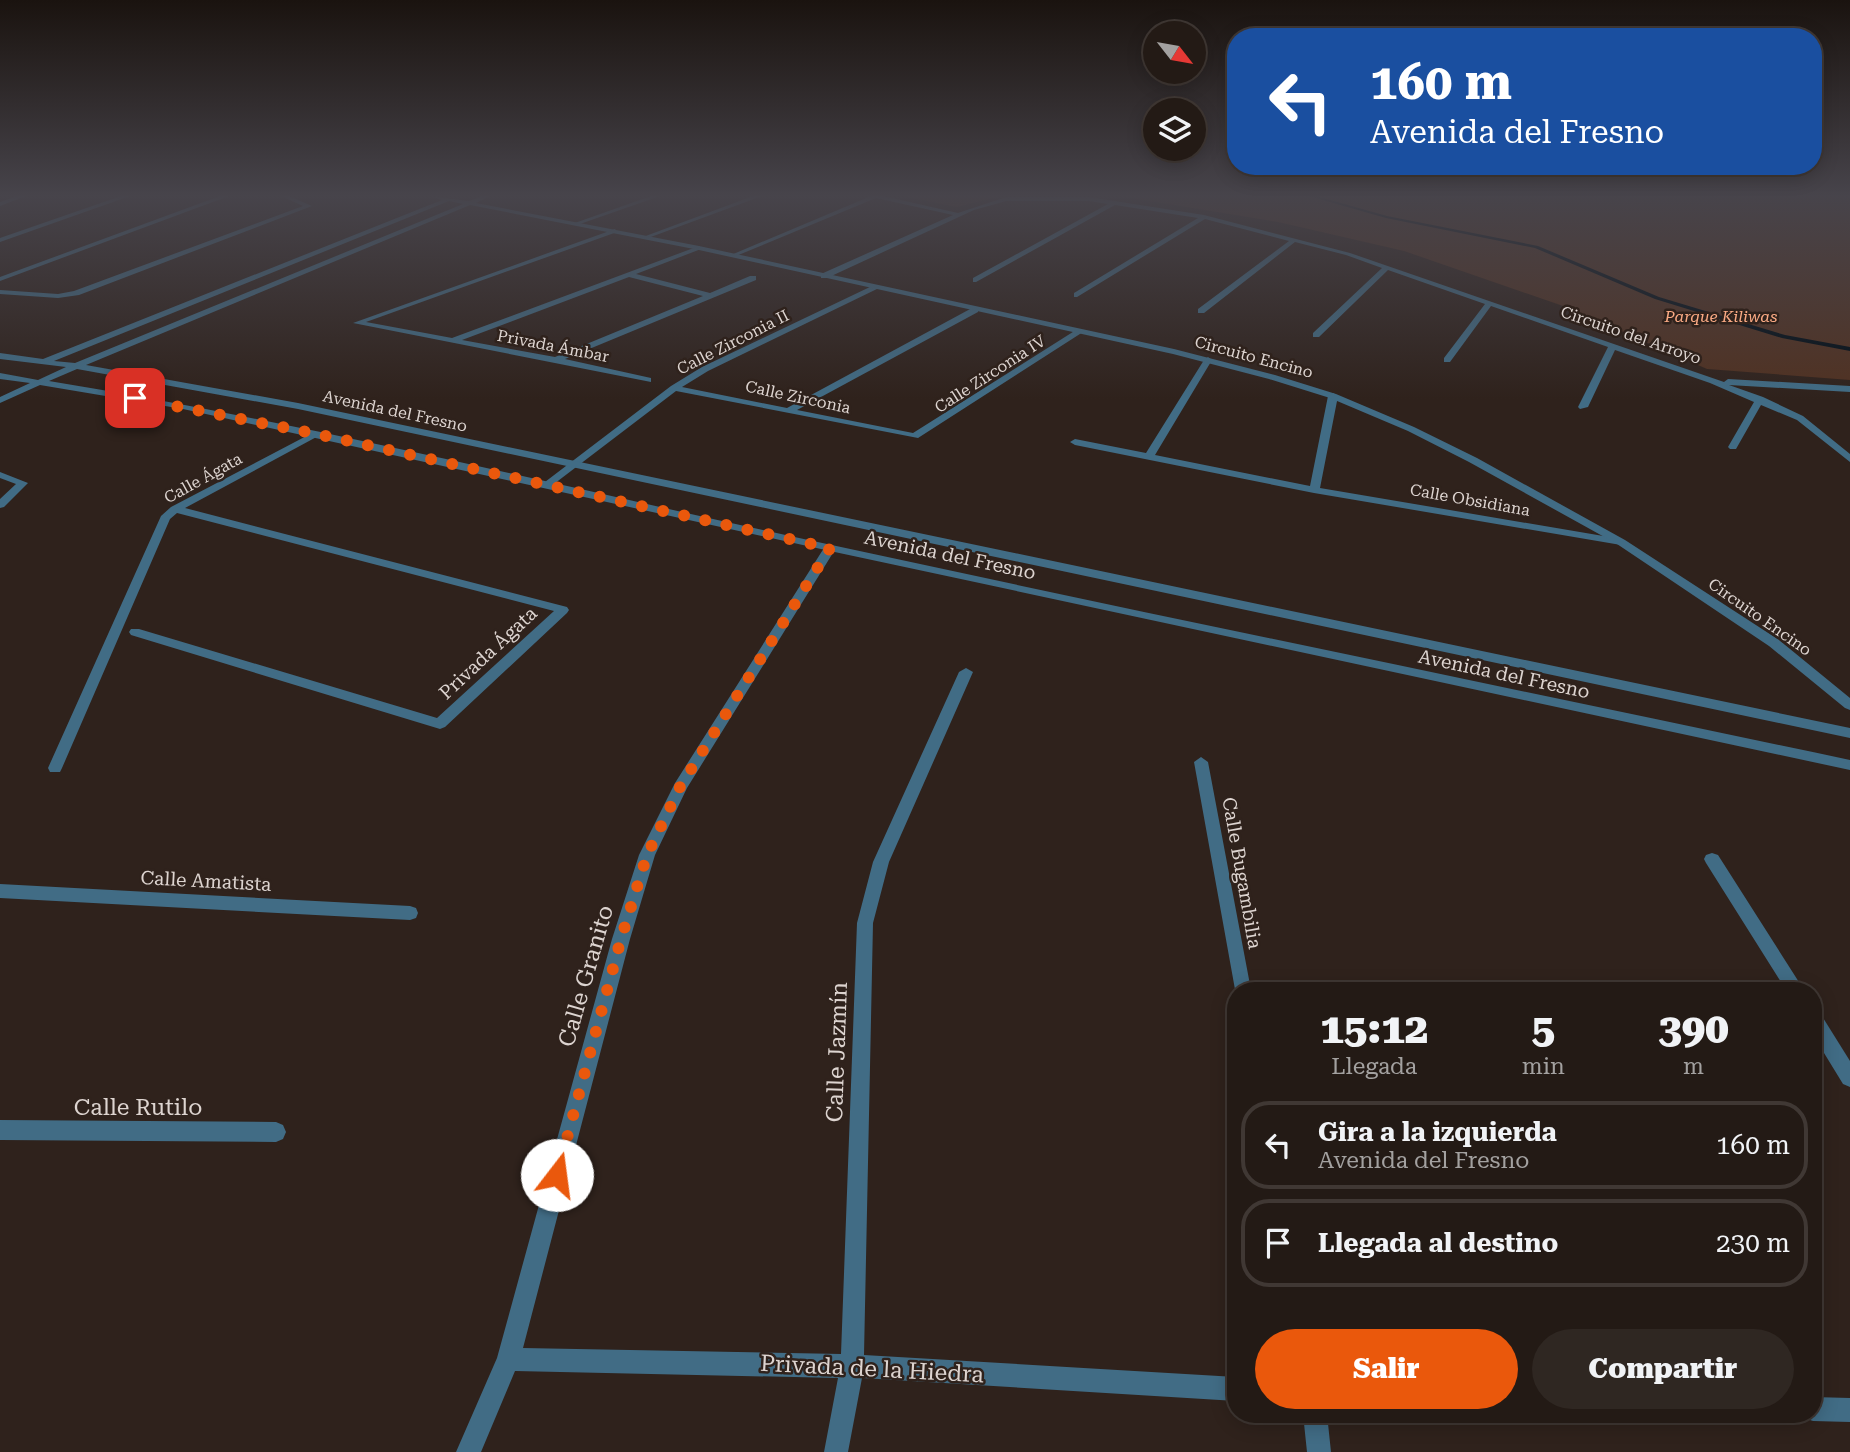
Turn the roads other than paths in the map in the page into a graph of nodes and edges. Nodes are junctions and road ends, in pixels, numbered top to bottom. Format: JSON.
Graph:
{"nodes":[{"id":1,"x":41,"y":264,"type":"edge"},
{"id":2,"x":152,"y":264,"type":"edge"},
{"id":3,"x":289,"y":264,"type":"edge"},
{"id":4,"x":324,"y":264,"type":"edge"},
{"id":5,"x":523,"y":264,"type":"edge"},
{"id":6,"x":655,"y":264,"type":"edge"},
{"id":7,"x":772,"y":264,"type":"edge"},
{"id":8,"x":851,"y":264,"type":"edge"},
{"id":9,"x":1004,"y":264,"type":"edge"},
{"id":10,"x":1128,"y":264,"type":"edge"},
{"id":11,"x":1263,"y":264,"type":"edge"},
{"id":12,"x":1374,"y":264,"type":"edge"},
{"id":13,"x":1386,"y":268,"type":"junction"},
{"id":14,"x":627,"y":274,"type":"junction"},
{"id":15,"x":824,"y":276,"type":"junction"},
{"id":16,"x":753,"y":278,"type":"dead end"},
{"id":17,"x":0,"y":279,"type":"edge"},
{"id":18,"x":976,"y":279,"type":"dead end"},
{"id":19,"x":874,"y":288,"type":"junction"},
{"id":20,"x":0,"y":292,"type":"edge"},
{"id":21,"x":1077,"y":295,"type":"dead end"},
{"id":22,"x":710,"y":296,"type":"junction"},
{"id":23,"x":1490,"y":302,"type":"junction"},
{"id":24,"x":975,"y":310,"type":"junction"},
{"id":25,"x":1200,"y":311,"type":"dead end"},
{"id":26,"x":1079,"y":332,"type":"junction"},
{"id":27,"x":1316,"y":335,"type":"dead end"},
{"id":28,"x":453,"y":341,"type":"junction"},
{"id":29,"x":1613,"y":346,"type":"junction"},
{"id":30,"x":0,"y":356,"type":"edge"},
{"id":31,"x":557,"y":359,"type":"junction"},
{"id":32,"x":1208,"y":360,"type":"junction"},
{"id":33,"x":1447,"y":360,"type":"dead end"},
{"id":34,"x":45,"y":362,"type":"junction"},
{"id":35,"x":76,"y":366,"type":"junction"},
{"id":36,"x":33,"y":367,"type":"dead end"},
{"id":37,"x":8,"y":377,"type":"edge"},
{"id":38,"x":648,"y":380,"type":"dead end"},
{"id":39,"x":41,"y":381,"type":"junction"},
{"id":40,"x":1713,"y":381,"type":"junction"},
{"id":41,"x":674,"y":388,"type":"junction"},
{"id":42,"x":1850,"y":389,"type":"edge"},
{"id":43,"x":1333,"y":396,"type":"junction"},
{"id":44,"x":1760,"y":399,"type":"junction"},
{"id":45,"x":0,"y":400,"type":"edge"},
{"id":46,"x":1583,"y":407,"type":"dead end"},
{"id":47,"x":788,"y":411,"type":"junction"},
{"id":48,"x":317,"y":434,"type":"junction"},
{"id":49,"x":915,"y":436,"type":"joint"},
{"id":50,"x":1075,"y":442,"type":"dead end"},
{"id":51,"x":1733,"y":447,"type":"dead end"},
{"id":52,"x":1149,"y":456,"type":"junction"},
{"id":53,"x":1850,"y":459,"type":"edge"},
{"id":54,"x":572,"y":466,"type":"junction"},
{"id":55,"x":0,"y":475,"type":"edge"},
{"id":56,"x":546,"y":485,"type":"junction"},
{"id":57,"x":1314,"y":490,"type":"junction"},
{"id":58,"x":0,"y":505,"type":"edge"},
{"id":59,"x":175,"y":509,"type":"junction"},
{"id":60,"x":1621,"y":542,"type":"junction"},
{"id":61,"x":830,"y":548,"type":"junction"},
{"id":62,"x":135,"y":632,"type":"dead end"},
{"id":63,"x":966,"y":672,"type":"dead end"},
{"id":64,"x":1850,"y":705,"type":"edge"},
{"id":65,"x":1850,"y":733,"type":"edge"},
{"id":66,"x":1201,"y":762,"type":"dead end"},
{"id":67,"x":1850,"y":765,"type":"edge"},
{"id":68,"x":55,"y":768,"type":"dead end"},
{"id":69,"x":1712,"y":859,"type":"dead end"},
{"id":70,"x":0,"y":891,"type":"edge"},
{"id":71,"x":410,"y":914,"type":"dead end"},
{"id":72,"x":1241,"y":982,"type":"edge"},
{"id":73,"x":1790,"y":982,"type":"edge"},
{"id":74,"x":1822,"y":1033,"type":"edge"},
{"id":75,"x":1850,"y":1078,"type":"edge"},
{"id":76,"x":0,"y":1130,"type":"edge"},
{"id":77,"x":276,"y":1132,"type":"dead end"},
{"id":78,"x":508,"y":1359,"type":"junction"},
{"id":79,"x":852,"y":1366,"type":"junction"},
{"id":80,"x":1227,"y":1389,"type":"edge"},
{"id":81,"x":1822,"y":1409,"type":"edge"},
{"id":82,"x":1850,"y":1410,"type":"edge"},
{"id":83,"x":1316,"y":1423,"type":"edge"},
{"id":84,"x":468,"y":1452,"type":"edge"},
{"id":85,"x":836,"y":1452,"type":"edge"},
{"id":86,"x":1320,"y":1452,"type":"edge"}],
"edges":[{"from":1,"to":17,"type":"street"},
{"from":2,"to":20,"type":"street"},
{"from":3,"to":34,"type":"street"},
{"from":4,"to":35,"type":"street"},
{"from":5,"to":28,"type":"street","name":"Privada Ámbar"},
{"from":6,"to":14,"type":"street"},
{"from":7,"to":15,"type":"street","name":"Circuito Encino"},
{"from":8,"to":15,"type":"street","name":"Circuito del Arroyo"},
{"from":9,"to":18,"type":"street"},
{"from":10,"to":21,"type":"street"},
{"from":11,"to":25,"type":"street"},
{"from":12,"to":13,"type":"street","name":"Circuito del Arroyo"},
{"from":13,"to":23,"type":"street","name":"Circuito del Arroyo"},
{"from":13,"to":27,"type":"street"},
{"from":14,"to":22,"type":"street"},
{"from":14,"to":28,"type":"street"},
{"from":15,"to":19,"type":"street","name":"Circuito Encino"},
{"from":16,"to":22,"type":"street"},
{"from":19,"to":24,"type":"street","name":"Circuito Encino"},
{"from":19,"to":41,"type":"street","name":"Calle Zirconia II"},
{"from":22,"to":31,"type":"street"},
{"from":23,"to":29,"type":"street","name":"Circuito del Arroyo"},
{"from":23,"to":33,"type":"street"},
{"from":24,"to":26,"type":"street","name":"Circuito Encino"},
{"from":24,"to":47,"type":"street"},
{"from":26,"to":32,"type":"street","name":"Circuito Encino"},
{"from":26,"to":49,"type":"street","name":"Calle Zirconia IV"},
{"from":28,"to":31,"type":"street","name":"Privada Ámbar"},
{"from":29,"to":40,"type":"street","name":"Circuito del Arroyo"},
{"from":29,"to":46,"type":"street"},
{"from":30,"to":34,"type":"street","name":"Avenida del Fresno"},
{"from":31,"to":38,"type":"street","name":"Privada Ámbar"},
{"from":32,"to":43,"type":"street","name":"Circuito Encino"},
{"from":32,"to":52,"type":"street"},
{"from":34,"to":35,"type":"street","name":"Avenida del Fresno"},
{"from":34,"to":36,"type":"street"},
{"from":35,"to":39,"type":"street"},
{"from":35,"to":54,"type":"street","name":"Avenida del Fresno"},
{"from":37,"to":39,"type":"street","name":"Avenida del Fresno"},
{"from":39,"to":45,"type":"street"},
{"from":39,"to":48,"type":"street","name":"Avenida del Fresno"},
{"from":40,"to":42,"type":"street"},
{"from":40,"to":44,"type":"street","name":"Circuito del Arroyo"},
{"from":41,"to":47,"type":"street","name":"Calle Zirconia"},
{"from":41,"to":54,"type":"street","name":"Calle Zirconia II"},
{"from":43,"to":57,"type":"street"},
{"from":43,"to":60,"type":"street","name":"Circuito Encino"},
{"from":44,"to":51,"type":"street"},
{"from":44,"to":53,"type":"street","name":"Circuito del Arroyo"},
{"from":47,"to":49,"type":"street","name":"Calle Zirconia"},
{"from":48,"to":56,"type":"street","name":"Avenida del Fresno"},
{"from":48,"to":59,"type":"street","name":"Calle Ágata"},
{"from":50,"to":52,"type":"street","name":"Calle Obsidiana"},
{"from":52,"to":57,"type":"street","name":"Calle Obsidiana"},
{"from":54,"to":56,"type":"street","name":"Calle Zirconia II"},
{"from":54,"to":65,"type":"street","name":"Avenida del Fresno"},
{"from":55,"to":58,"type":"street"},
{"from":56,"to":61,"type":"street","name":"Avenida del Fresno"},
{"from":57,"to":60,"type":"street","name":"Calle Obsidiana"},
{"from":59,"to":62,"type":"street","name":"Privada Ágata"},
{"from":59,"to":68,"type":"street","name":"Calle Ágata"},
{"from":60,"to":64,"type":"street","name":"Circuito Encino"},
{"from":61,"to":67,"type":"street","name":"Avenida del Fresno"},
{"from":61,"to":78,"type":"street","name":"Calle Granito"},
{"from":63,"to":79,"type":"street","name":"Calle Jazmín"},
{"from":66,"to":72,"type":"street","name":"Calle Bugambilia"},
{"from":69,"to":73,"type":"street"},
{"from":70,"to":71,"type":"street","name":"Calle Amatista"},
{"from":74,"to":75,"type":"street"},
{"from":76,"to":77,"type":"street","name":"Calle Rutilo"},
{"from":78,"to":79,"type":"street","name":"Privada de la Hiedra"},
{"from":78,"to":84,"type":"street","name":"Calle Granito"},
{"from":79,"to":80,"type":"street","name":"Privada de la Hiedra"},
{"from":79,"to":85,"type":"street","name":"Calle Jazmín"},
{"from":81,"to":82,"type":"street"},
{"from":83,"to":86,"type":"street"}]}
